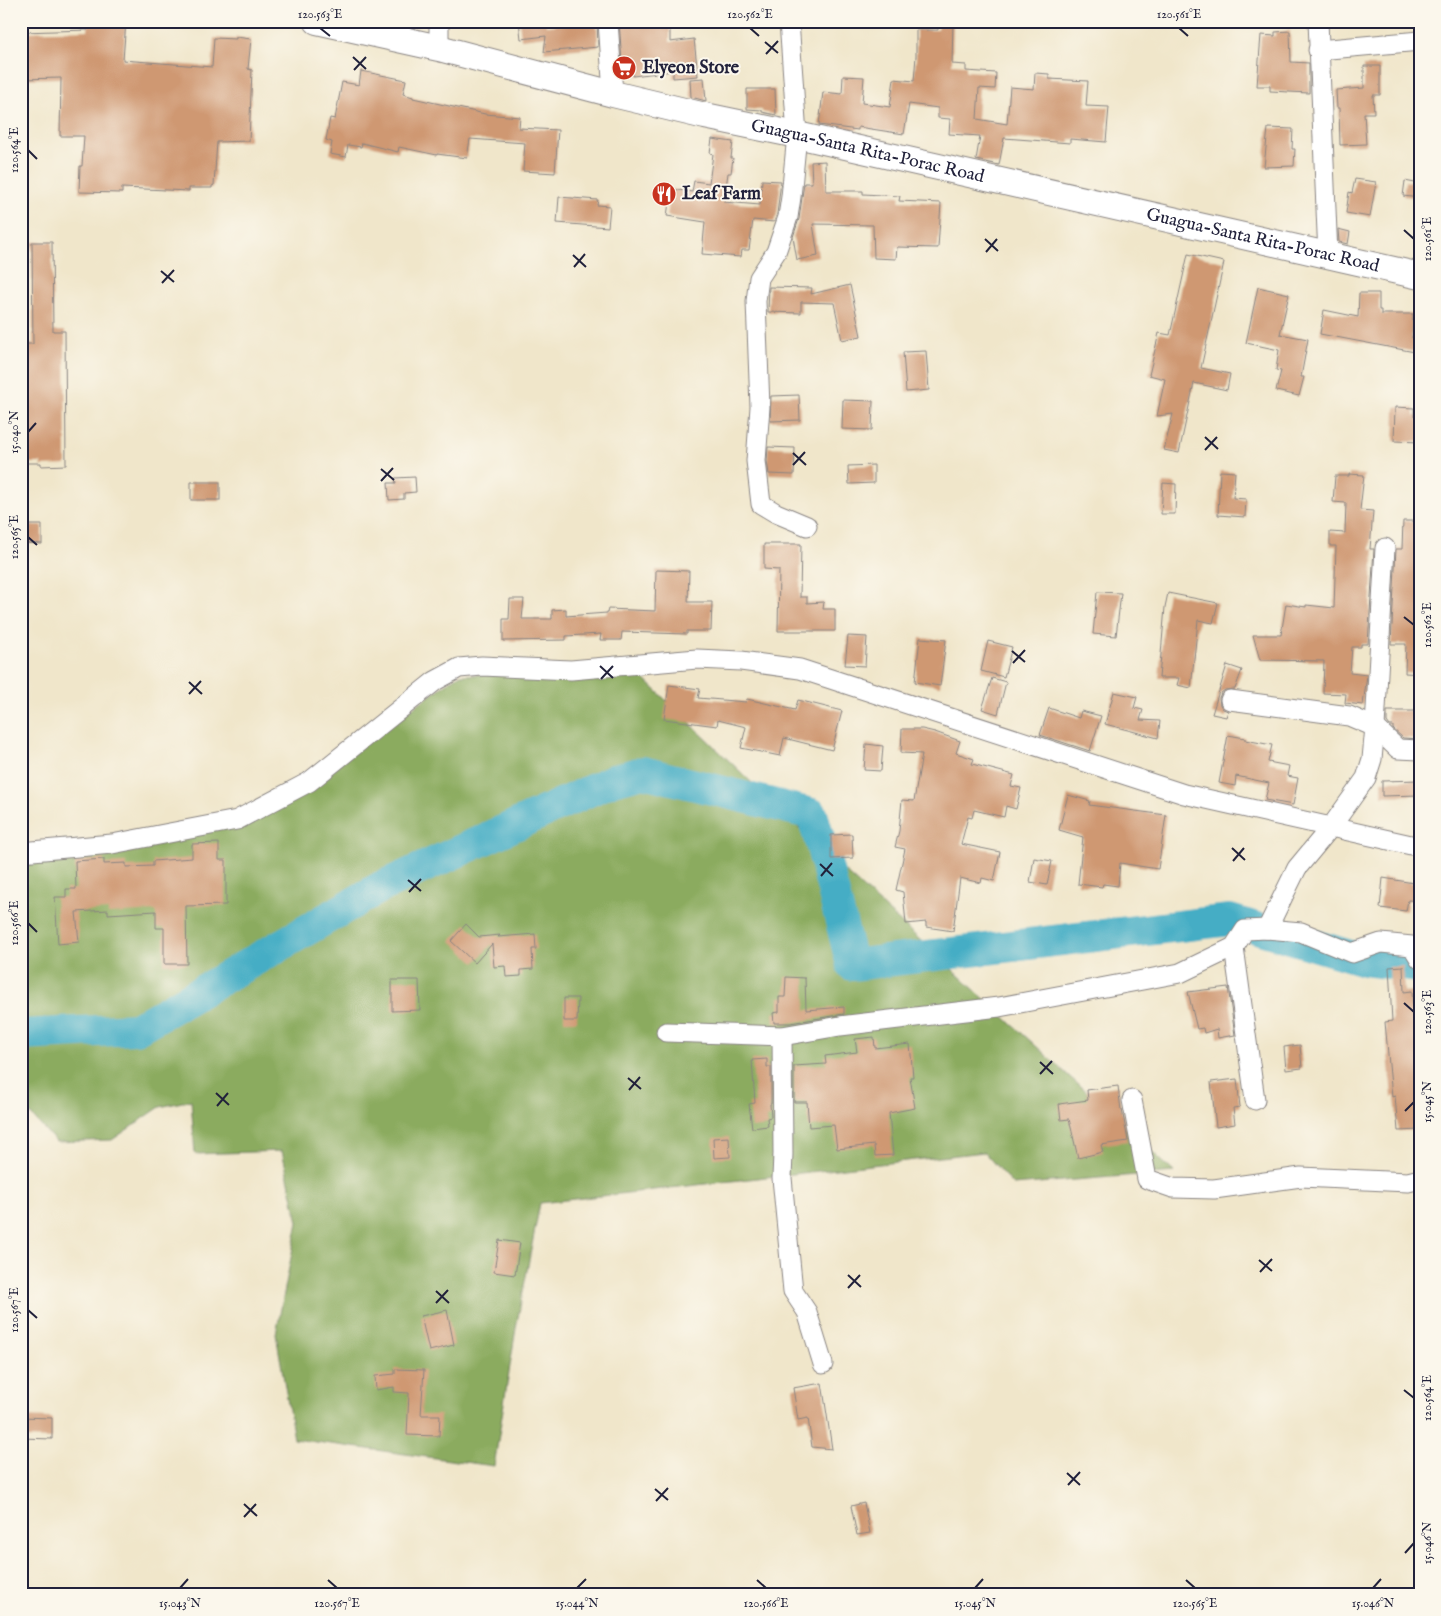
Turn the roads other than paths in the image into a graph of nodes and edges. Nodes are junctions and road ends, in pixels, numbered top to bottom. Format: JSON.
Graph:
{"nodes":[{"id":1,"x":317,"y":21,"type":"edge"},
{"id":2,"x":439,"y":21,"type":"edge"},
{"id":3,"x":608,"y":21,"type":"edge"},
{"id":4,"x":789,"y":21,"type":"edge"},
{"id":5,"x":1318,"y":21,"type":"edge"},
{"id":6,"x":1420,"y":41,"type":"edge"},
{"id":7,"x":439,"y":48,"type":"junction"},
{"id":8,"x":1318,"y":50,"type":"junction"},
{"id":9,"x":612,"y":94,"type":"junction"},
{"id":10,"x":797,"y":135,"type":"junction"},
{"id":11,"x":1328,"y":256,"type":"junction"},
{"id":12,"x":1420,"y":276,"type":"edge"},
{"id":13,"x":807,"y":526,"type":"dead end"},
{"id":14,"x":1386,"y":548,"type":"dead end"},
{"id":15,"x":1230,"y":700,"type":"dead end"},
{"id":16,"x":1375,"y":727,"type":"junction"},
{"id":17,"x":1420,"y":750,"type":"edge"},
{"id":18,"x":1331,"y":827,"type":"junction"},
{"id":19,"x":1420,"y":847,"type":"edge"},
{"id":20,"x":21,"y":852,"type":"edge"},
{"id":21,"x":1267,"y":929,"type":"junction"},
{"id":22,"x":1234,"y":946,"type":"junction"},
{"id":23,"x":1420,"y":959,"type":"edge"},
{"id":24,"x":666,"y":1032,"type":"dead end"},
{"id":25,"x":782,"y":1036,"type":"junction"},
{"id":26,"x":1132,"y":1100,"type":"dead end"},
{"id":27,"x":1255,"y":1100,"type":"dead end"},
{"id":28,"x":1420,"y":1179,"type":"edge"},
{"id":29,"x":823,"y":1364,"type":"dead end"}],
"edges":[{"from":1,"to":7,"type":"main road","name":"Guagua-Santa Rita-Porac Road"},
{"from":2,"to":7,"type":"street"},
{"from":3,"to":9,"type":"street"},
{"from":4,"to":10,"type":"street"},
{"from":5,"to":8,"type":"street"},
{"from":6,"to":8,"type":"street"},
{"from":7,"to":9,"type":"main road","name":"Guagua-Santa Rita-Porac Road"},
{"from":8,"to":11,"type":"street"},
{"from":9,"to":10,"type":"main road","name":"Guagua-Santa Rita-Porac Road"},
{"from":10,"to":11,"type":"main road","name":"Guagua-Santa Rita-Porac Road"},
{"from":10,"to":13,"type":"street"},
{"from":11,"to":12,"type":"main road","name":"Guagua-Santa Rita-Porac Road"},
{"from":14,"to":16,"type":"street"},
{"from":15,"to":16,"type":"street"},
{"from":16,"to":17,"type":"street"},
{"from":16,"to":18,"type":"street"},
{"from":18,"to":19,"type":"street"},
{"from":18,"to":20,"type":"street"},
{"from":18,"to":21,"type":"street"},
{"from":21,"to":22,"type":"street"},
{"from":21,"to":23,"type":"street"},
{"from":22,"to":25,"type":"street"},
{"from":22,"to":27,"type":"street"},
{"from":24,"to":25,"type":"street"},
{"from":25,"to":29,"type":"street"},
{"from":26,"to":28,"type":"street"}]}
